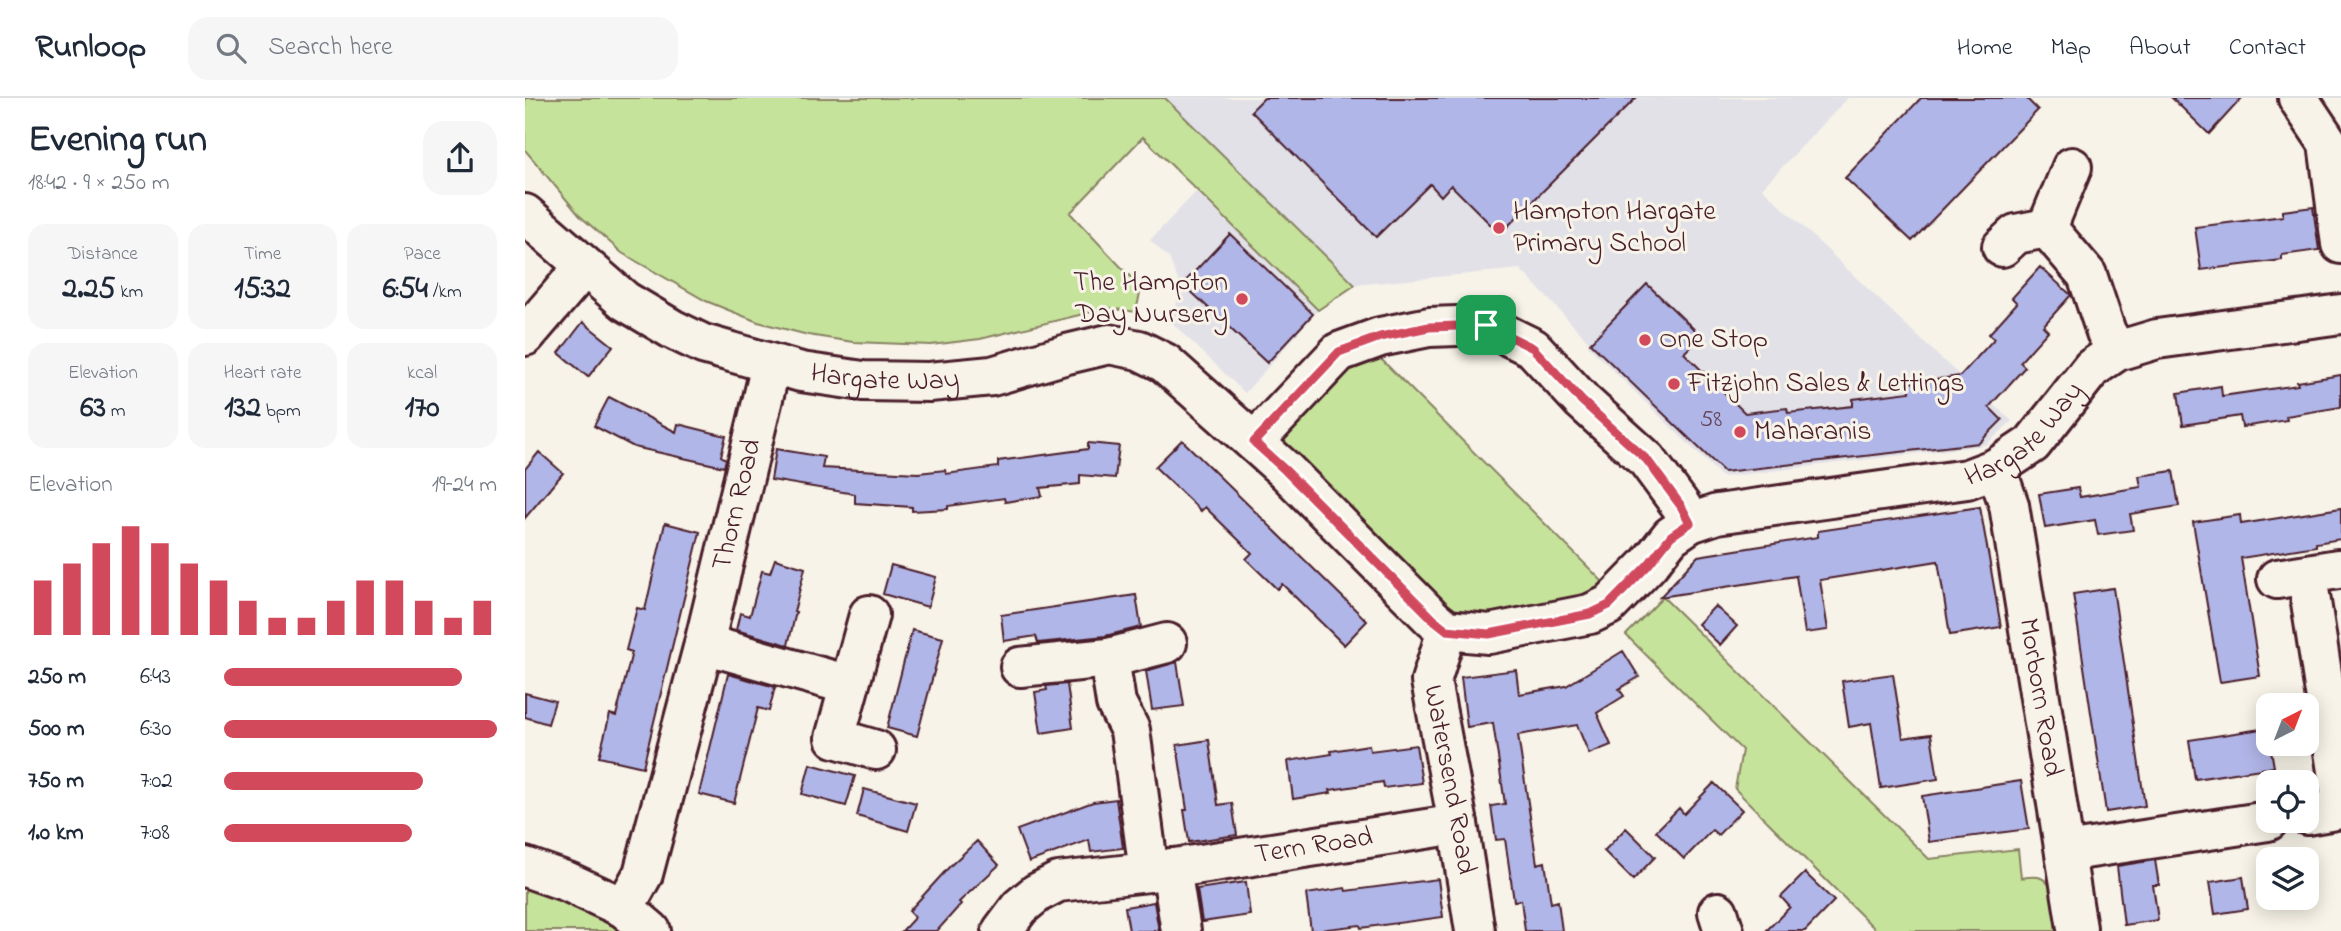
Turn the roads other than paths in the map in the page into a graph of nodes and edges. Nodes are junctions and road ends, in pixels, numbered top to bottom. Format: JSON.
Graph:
{"nodes":[{"id":1,"x":2298,"y":98,"type":"edge"},
{"id":2,"x":2334,"y":142,"type":"edge"},
{"id":3,"x":2072,"y":167,"type":"dead end"},
{"id":4,"x":525,"y":214,"type":"edge"},
{"id":5,"x":2047,"y":228,"type":"junction"},
{"id":6,"x":2341,"y":244,"type":"edge"},
{"id":7,"x":2001,"y":247,"type":"dead end"},
{"id":8,"x":584,"y":267,"type":"junction"},
{"id":9,"x":2341,"y":314,"type":"edge"},
{"id":10,"x":525,"y":337,"type":"edge"},
{"id":11,"x":2117,"y":351,"type":"junction"},
{"id":12,"x":771,"y":365,"type":"junction"},
{"id":13,"x":1254,"y":442,"type":"junction"},
{"id":14,"x":1996,"y":468,"type":"junction"},
{"id":15,"x":1690,"y":523,"type":"junction"},
{"id":16,"x":2308,"y":575,"type":"dead end"},
{"id":17,"x":869,"y":615,"type":"dead end"},
{"id":18,"x":1447,"y":630,"type":"junction"},
{"id":19,"x":1167,"y":643,"type":"dead end"},
{"id":20,"x":704,"y":644,"type":"junction"},
{"id":21,"x":1109,"y":658,"type":"junction"},
{"id":22,"x":1020,"y":667,"type":"dead end"},
{"id":23,"x":849,"y":685,"type":"junction"},
{"id":24,"x":876,"y":750,"type":"dead end"},
{"id":25,"x":2341,"y":797,"type":"edge"},
{"id":26,"x":2341,"y":809,"type":"edge"},
{"id":27,"x":2319,"y":813,"type":"edge"},
{"id":28,"x":2256,"y":823,"type":"edge"},
{"id":29,"x":1458,"y":824,"type":"junction"},
{"id":30,"x":2065,"y":852,"type":"junction"},
{"id":31,"x":525,"y":867,"type":"edge"},
{"id":32,"x":1160,"y":870,"type":"junction"},
{"id":33,"x":638,"y":920,"type":"edge"},
{"id":34,"x":2077,"y":928,"type":"dead end"},
{"id":35,"x":1002,"y":931,"type":"edge"},
{"id":36,"x":1181,"y":931,"type":"edge"},
{"id":37,"x":1475,"y":931,"type":"edge"}],
"edges":[{"from":1,"to":2,"type":"street"},
{"from":2,"to":6,"type":"street"},
{"from":3,"to":5,"type":"street"},
{"from":4,"to":8,"type":"street","name":"Hargate Way"},
{"from":5,"to":7,"type":"street"},
{"from":5,"to":11,"type":"street"},
{"from":8,"to":10,"type":"street"},
{"from":8,"to":12,"type":"street","name":"Hargate Way"},
{"from":9,"to":11,"type":"street","name":"Hargate Way"},
{"from":11,"to":14,"type":"street","name":"Hargate Way"},
{"from":12,"to":13,"type":"street","name":"Hargate Way"},
{"from":12,"to":20,"type":"street","name":"Thorn Road"},
{"from":13,"to":15,"type":"street"},
{"from":13,"to":18,"type":"street","name":"Hargate Way"},
{"from":14,"to":15,"type":"street","name":"Hargate Way"},
{"from":14,"to":30,"type":"street","name":"Morborn Road"},
{"from":15,"to":18,"type":"street","name":"Hargate Way"},
{"from":16,"to":25,"type":"street"},
{"from":17,"to":23,"type":"street"},
{"from":18,"to":29,"type":"street","name":"Watersend Road"},
{"from":19,"to":21,"type":"street"},
{"from":20,"to":23,"type":"street"},
{"from":20,"to":33,"type":"street","name":"Thorn Road"},
{"from":21,"to":22,"type":"street"},
{"from":21,"to":32,"type":"street"},
{"from":23,"to":24,"type":"street"},
{"from":26,"to":27,"type":"street"},
{"from":28,"to":30,"type":"street"},
{"from":29,"to":32,"type":"street","name":"Tern Road"},
{"from":29,"to":37,"type":"street","name":"Watersend Road"},
{"from":30,"to":34,"type":"street","name":"Morborn Road"},
{"from":31,"to":33,"type":"street"},
{"from":32,"to":35,"type":"street","name":"Tern Road"},
{"from":32,"to":36,"type":"street"}]}
